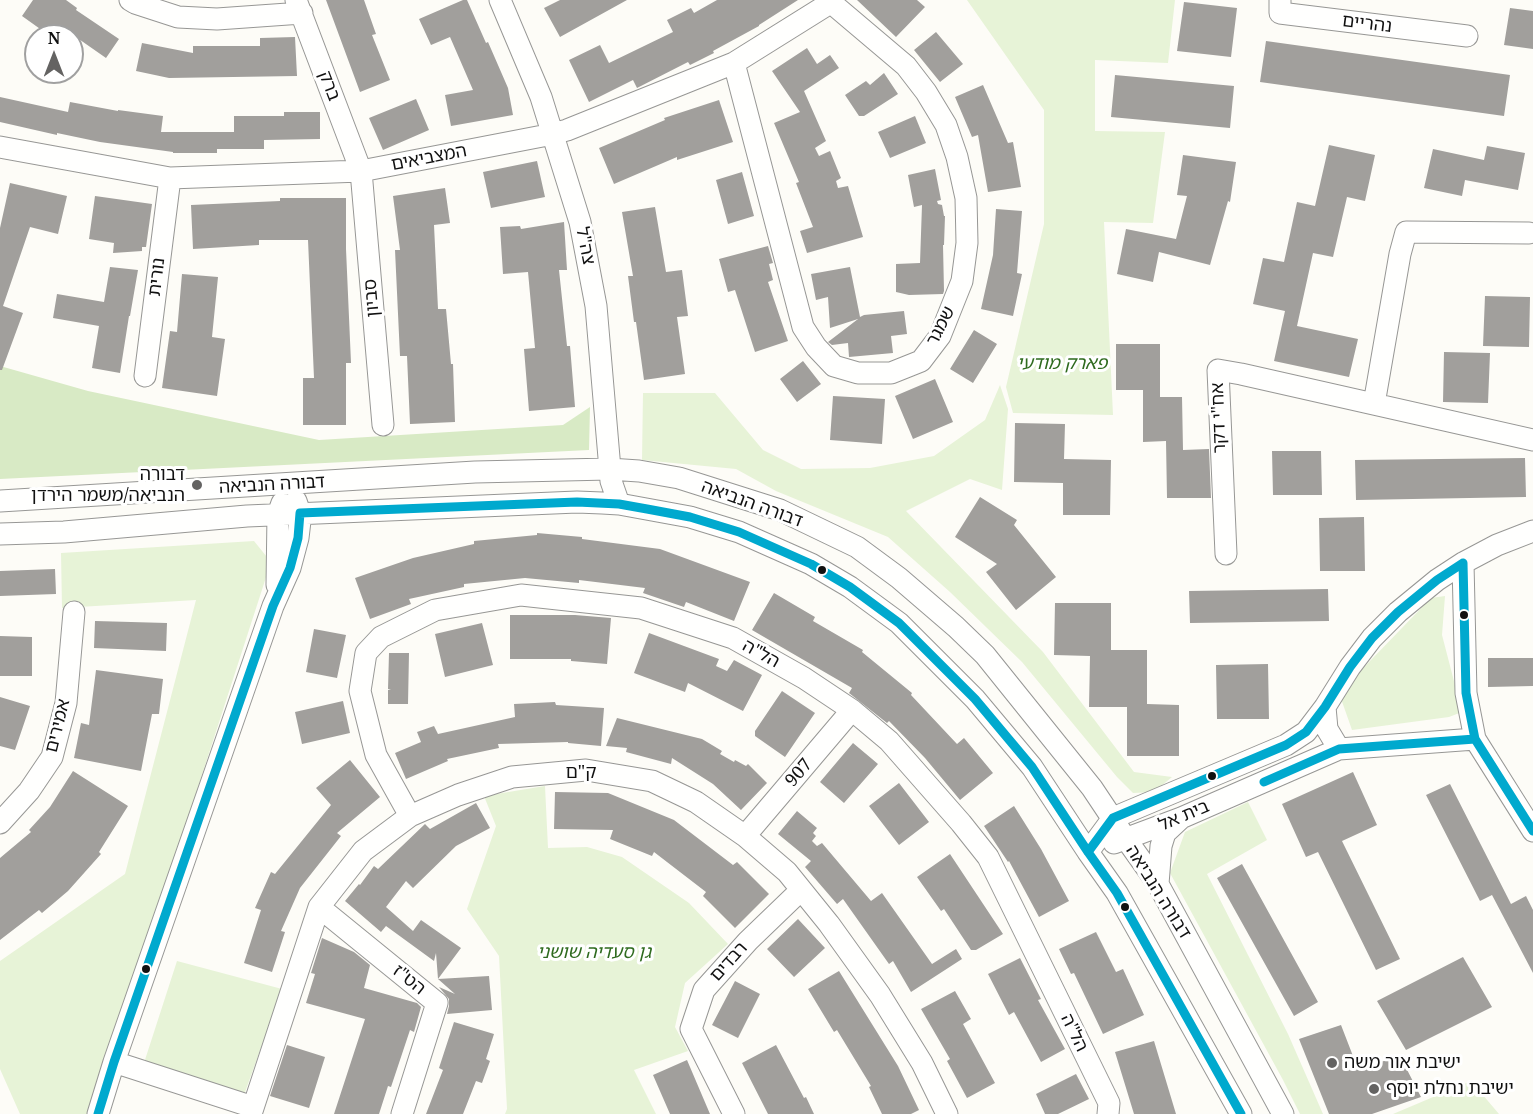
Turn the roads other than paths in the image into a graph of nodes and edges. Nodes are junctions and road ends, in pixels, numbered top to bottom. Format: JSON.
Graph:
{"nodes":[{"id":1,"x":130,"y":0,"type":"edge"},
{"id":2,"x":500,"y":0,"type":"edge"},
{"id":3,"x":1280,"y":0,"type":"edge"},
{"id":4,"x":829,"y":1,"type":"edge"},
{"id":5,"x":299,"y":7,"type":"edge"},
{"id":6,"x":1467,"y":36,"type":"dead end"},
{"id":7,"x":734,"y":63,"type":"junction"},
{"id":8,"x":560,"y":132,"type":"junction"},
{"id":9,"x":0,"y":147,"type":"edge"},
{"id":10,"x":361,"y":171,"type":"junction"},
{"id":11,"x":170,"y":178,"type":"junction"},
{"id":12,"x":1529,"y":233,"type":"dead end"},
{"id":13,"x":145,"y":376,"type":"dead end"},
{"id":14,"x":1374,"y":404,"type":"junction"},
{"id":15,"x":383,"y":425,"type":"dead end"},
{"id":16,"x":1533,"y":440,"type":"edge"},
{"id":17,"x":609,"y":469,"type":"junction"},
{"id":18,"x":289,"y":484,"type":"junction"},
{"id":19,"x":0,"y":501,"type":"edge"},
{"id":20,"x":619,"y":504,"type":"junction"},
{"id":21,"x":300,"y":513,"type":"junction"},
{"id":22,"x":278,"y":514,"type":"junction"},
{"id":23,"x":1533,"y":531,"type":"edge"},
{"id":24,"x":0,"y":534,"type":"edge"},
{"id":25,"x":1226,"y":554,"type":"dead end"},
{"id":26,"x":1463,"y":563,"type":"junction"},
{"id":27,"x":273,"y":606,"type":"junction"},
{"id":28,"x":74,"y":612,"type":"dead end"},
{"id":29,"x":1325,"y":707,"type":"junction"},
{"id":30,"x":852,"y":710,"type":"junction"},
{"id":31,"x":1475,"y":739,"type":"junction"},
{"id":32,"x":1339,"y":749,"type":"junction"},
{"id":33,"x":410,"y":816,"type":"junction"},
{"id":34,"x":1113,"y":818,"type":"junction"},
{"id":35,"x":1181,"y":818,"type":"junction"},
{"id":36,"x":0,"y":823,"type":"edge"},
{"id":37,"x":1533,"y":831,"type":"edge"},
{"id":38,"x":745,"y":836,"type":"junction"},
{"id":39,"x":1126,"y":839,"type":"junction"},
{"id":40,"x":1088,"y":852,"type":"junction"},
{"id":41,"x":1158,"y":884,"type":"junction"},
{"id":42,"x":801,"y":890,"type":"junction"},
{"id":43,"x":319,"y":907,"type":"junction"},
{"id":44,"x":114,"y":1062,"type":"junction"},
{"id":45,"x":252,"y":1111,"type":"edge"},
{"id":46,"x":98,"y":1114,"type":"edge"},
{"id":47,"x":402,"y":1114,"type":"edge"},
{"id":48,"x":734,"y":1114,"type":"edge"},
{"id":49,"x":947,"y":1114,"type":"edge"},
{"id":50,"x":1108,"y":1114,"type":"edge"},
{"id":51,"x":1241,"y":1114,"type":"edge"},
{"id":52,"x":1283,"y":1114,"type":"edge"}],
"edges":[{"from":1,"to":5,"type":"street"},
{"from":2,"to":8,"type":"street","name":"צה\"ל"},
{"from":3,"to":6,"type":"street","name":"נהריים"},
{"from":4,"to":7,"type":"street","name":"המצביאים"},
{"from":4,"to":7,"type":"street","name":"שמגר"},
{"from":5,"to":10,"type":"street","name":"ברק"},
{"from":7,"to":8,"type":"street","name":"המצביאים"},
{"from":8,"to":10,"type":"street","name":"המצביאים"},
{"from":8,"to":17,"type":"street","name":"צה\"ל"},
{"from":9,"to":11,"type":"street","name":"המצביאים"},
{"from":10,"to":11,"type":"street","name":"המצביאים"},
{"from":10,"to":15,"type":"street","name":"סביון"},
{"from":11,"to":13,"type":"street","name":"נורית"},
{"from":12,"to":14,"type":"street"},
{"from":14,"to":16,"type":"street","name":"אח\"י דקר"},
{"from":14,"to":25,"type":"street","name":"אח\"י דקר"},
{"from":17,"to":18,"type":"street","name":"דבורה הנביאה"},
{"from":17,"to":20,"type":"street","name":"צה\"ל"},
{"from":17,"to":34,"type":"street","name":"דבורה הנביאה"},
{"from":18,"to":19,"type":"street","name":"דבורה הנביאה"},
{"from":18,"to":21,"type":"street"},
{"from":18,"to":22,"type":"street"},
{"from":20,"to":21,"type":"street","name":"דבורה הנביאה"},
{"from":20,"to":40,"type":"street","name":"דבורה הנביאה"},
{"from":21,"to":22,"type":"street","name":"דבורה הנביאה"},
{"from":21,"to":27,"type":"street"},
{"from":22,"to":24,"type":"street","name":"דבורה הנביאה"},
{"from":22,"to":27,"type":"street"},
{"from":23,"to":26,"type":"street","name":"בית אל"},
{"from":26,"to":29,"type":"street","name":"בית אל"},
{"from":26,"to":31,"type":"street"},
{"from":27,"to":44,"type":"street"},
{"from":28,"to":36,"type":"street","name":"אמירים"},
{"from":29,"to":32,"type":"street"},
{"from":29,"to":34,"type":"street","name":"בית אל"},
{"from":30,"to":33,"type":"street","name":"הל\"ה"},
{"from":30,"to":38,"type":"street","name":"907"},
{"from":30,"to":50,"type":"street","name":"הל\"ה"},
{"from":31,"to":32,"type":"street","name":"בית אל"},
{"from":31,"to":37,"type":"street"},
{"from":32,"to":35,"type":"street","name":"בית אל"},
{"from":33,"to":38,"type":"street","name":"ק\"ם"},
{"from":33,"to":43,"type":"street","name":"ק\"ם"},
{"from":34,"to":39,"type":"street","name":"דבורה הנביאה"},
{"from":34,"to":40,"type":"street"},
{"from":35,"to":39,"type":"street","name":"בית אל"},
{"from":35,"to":41,"type":"street"},
{"from":38,"to":42,"type":"street","name":"ק\"ם"},
{"from":39,"to":40,"type":"street","name":"בית אל"},
{"from":39,"to":41,"type":"street","name":"דבורה הנביאה"},
{"from":40,"to":51,"type":"street","name":"דבורה הנביאה"},
{"from":41,"to":52,"type":"street","name":"דבורה הנביאה"},
{"from":42,"to":48,"type":"street","name":"רבדים"},
{"from":42,"to":49,"type":"street","name":"ק\"ם"},
{"from":43,"to":45,"type":"street","name":"ק\"ם"},
{"from":43,"to":47,"type":"street","name":"הט\"ז"},
{"from":44,"to":45,"type":"street"},
{"from":44,"to":46,"type":"street"}]}
